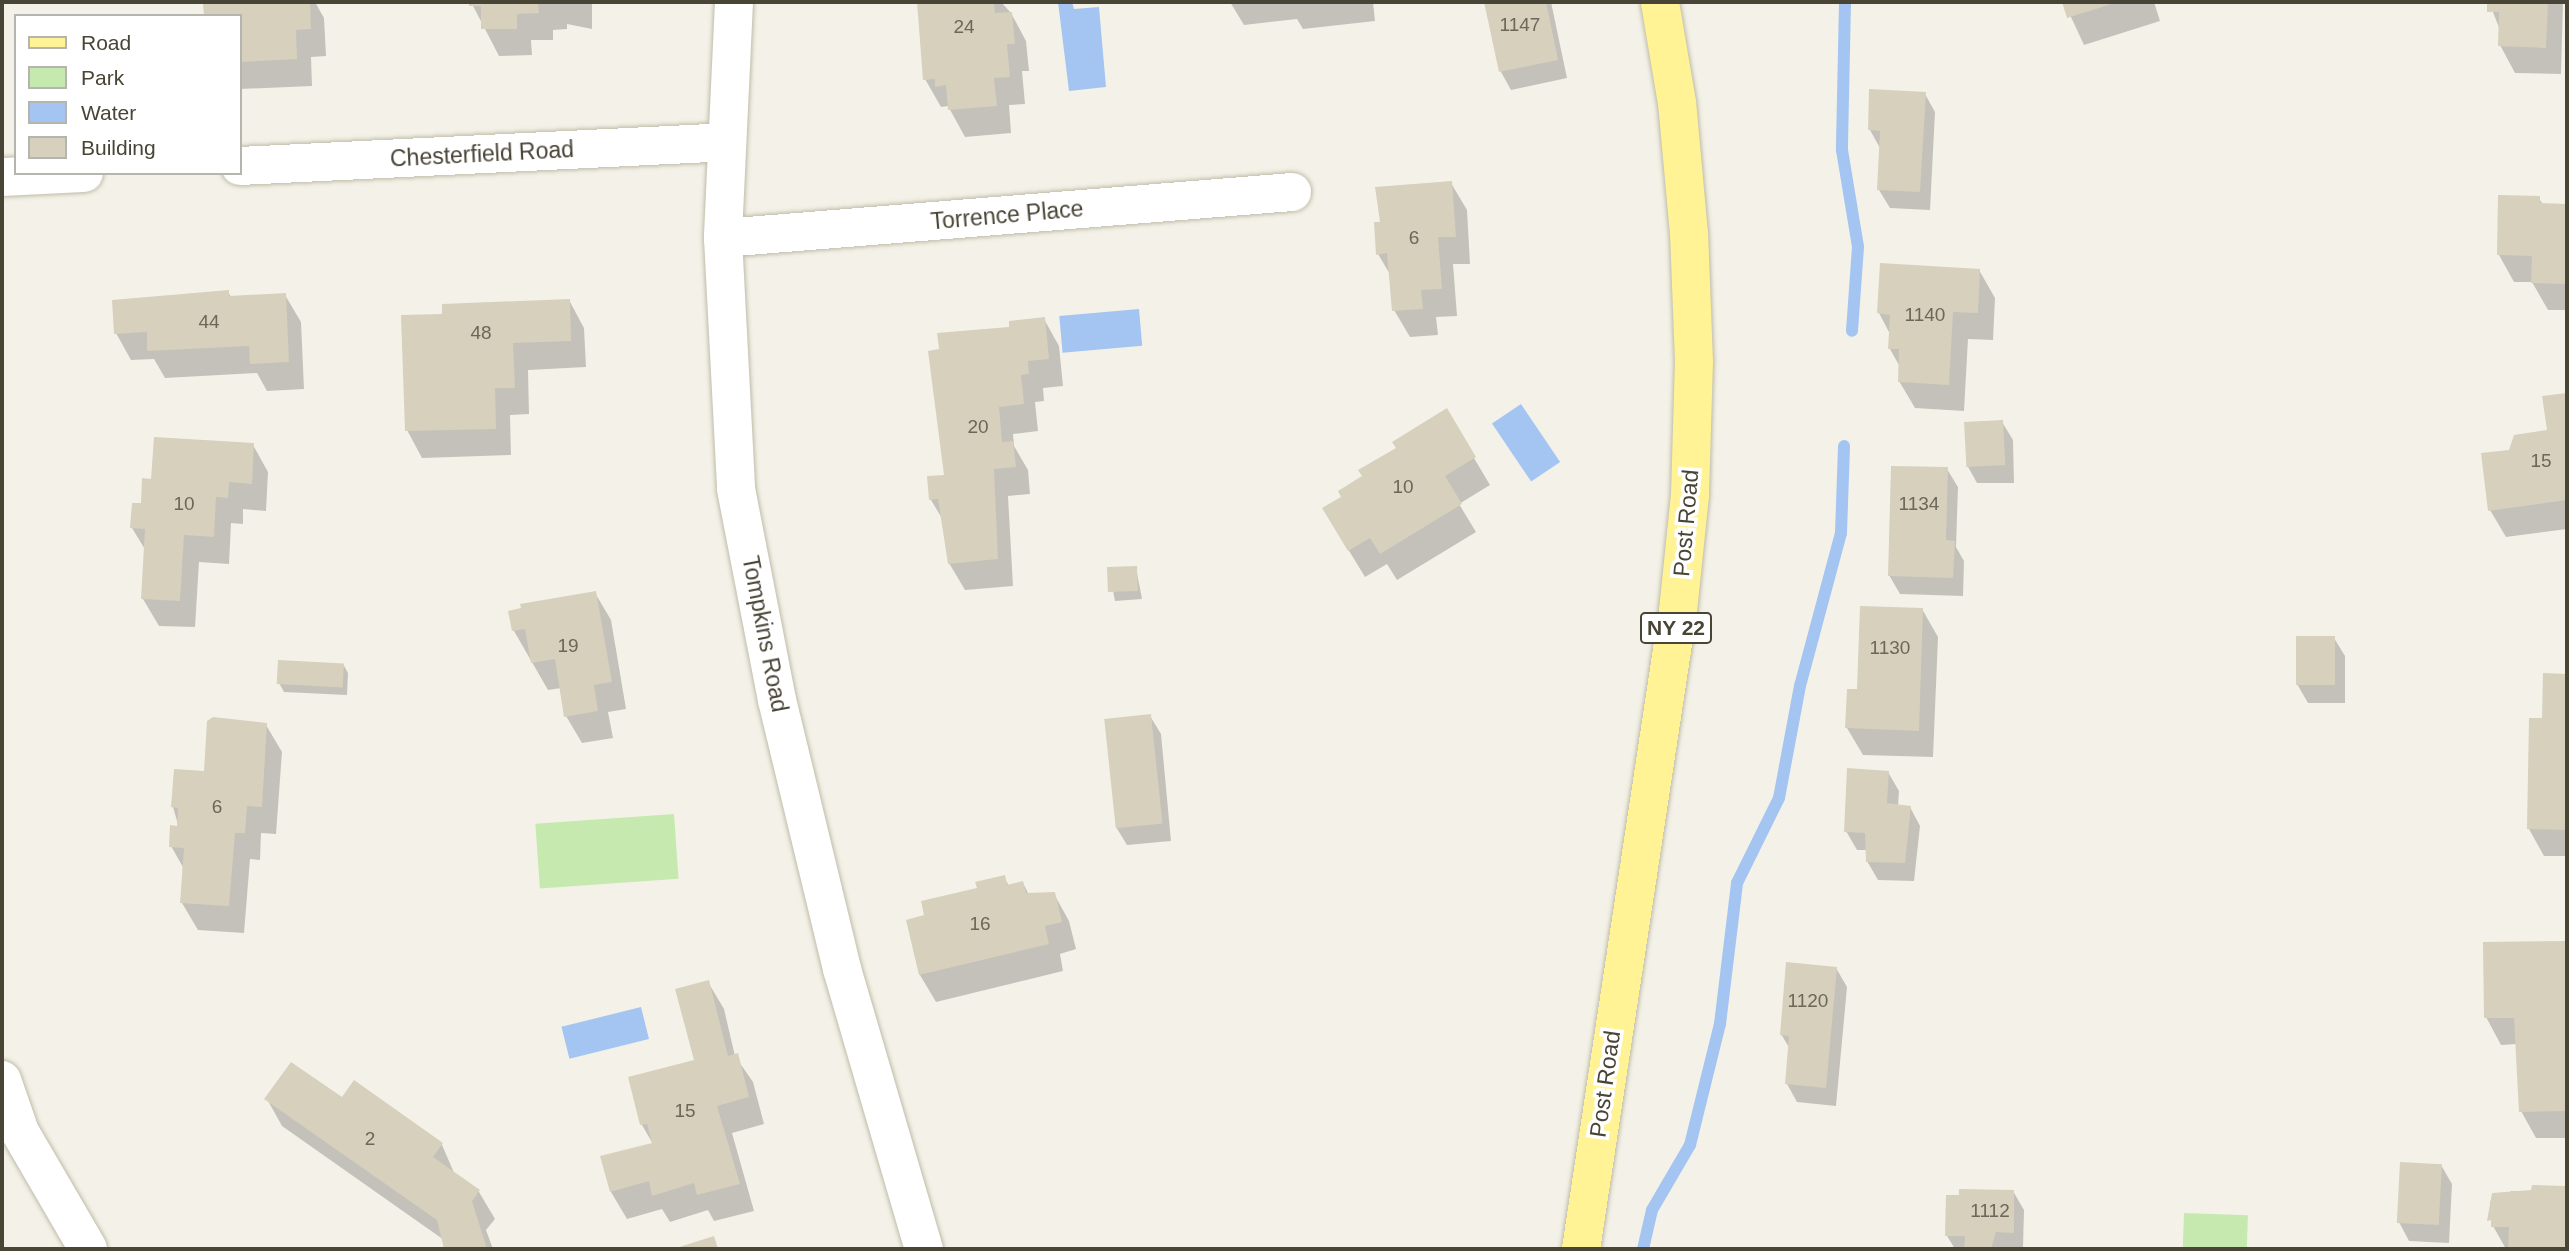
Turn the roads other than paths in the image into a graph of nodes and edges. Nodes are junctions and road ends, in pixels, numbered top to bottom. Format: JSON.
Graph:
{"nodes":[{"id":1,"x":734,"y":2,"type":"edge"},
{"id":2,"x":1660,"y":2,"type":"edge"},
{"id":3,"x":724,"y":142,"type":"junction"},
{"id":4,"x":242,"y":166,"type":"edge"},
{"id":5,"x":43,"y":175,"type":"edge"},
{"id":6,"x":2,"y":177,"type":"edge"},
{"id":7,"x":1292,"y":192,"type":"dead end"},
{"id":8,"x":723,"y":239,"type":"junction"},
{"id":9,"x":2,"y":1080,"type":"edge"},
{"id":10,"x":88,"y":1249,"type":"edge"},
{"id":11,"x":924,"y":1249,"type":"edge"},
{"id":12,"x":1581,"y":1249,"type":"edge"}],
"edges":[{"from":1,"to":3,"type":"street","name":"Tompkins Road"},
{"from":2,"to":12,"type":"main road","name":"Post Road","number":"NY 22"},
{"from":3,"to":4,"type":"street","name":"Chesterfield Road"},
{"from":3,"to":8,"type":"street","name":"Tompkins Road"},
{"from":5,"to":6,"type":"street"},
{"from":7,"to":8,"type":"street","name":"Torrence Place"},
{"from":8,"to":11,"type":"street","name":"Tompkins Road"},
{"from":9,"to":10,"type":"street"}]}
